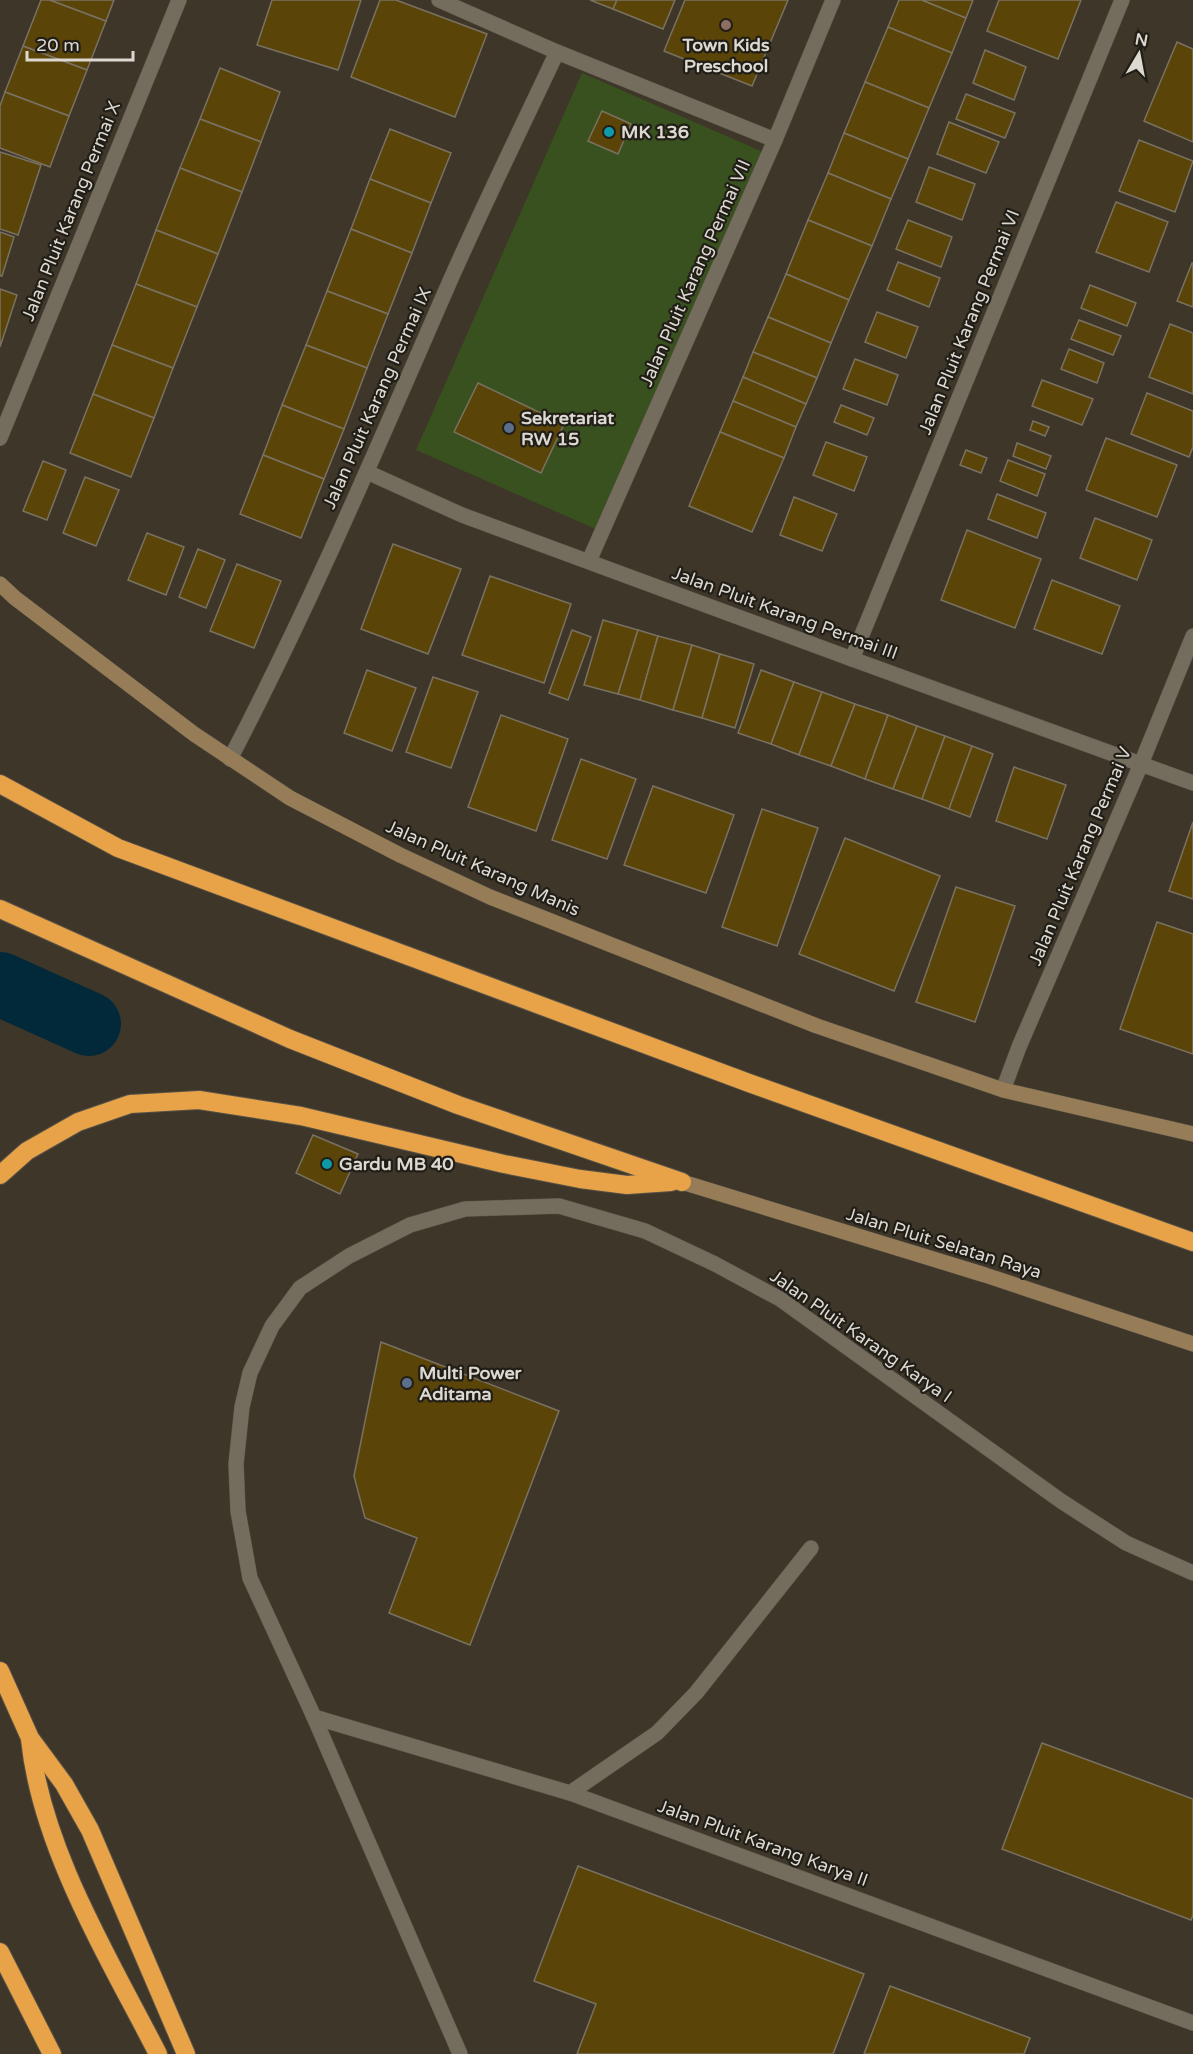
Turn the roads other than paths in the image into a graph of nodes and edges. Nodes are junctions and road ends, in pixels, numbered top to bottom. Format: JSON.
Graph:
{"nodes":[{"id":1,"x":179,"y":0,"type":"edge"},
{"id":2,"x":439,"y":0,"type":"edge"},
{"id":3,"x":833,"y":0,"type":"edge"},
{"id":4,"x":1122,"y":0,"type":"edge"},
{"id":5,"x":557,"y":52,"type":"junction"},
{"id":6,"x":775,"y":140,"type":"junction"},
{"id":7,"x":0,"y":438,"type":"edge"},
{"id":8,"x":367,"y":472,"type":"junction"},
{"id":9,"x":589,"y":561,"type":"junction"},
{"id":10,"x":0,"y":584,"type":"edge"},
{"id":11,"x":1193,"y":636,"type":"edge"},
{"id":12,"x":852,"y":659,"type":"junction"},
{"id":13,"x":230,"y":759,"type":"junction"},
{"id":14,"x":1141,"y":764,"type":"junction"},
{"id":15,"x":1193,"y":783,"type":"edge"},
{"id":16,"x":0,"y":784,"type":"edge"},
{"id":17,"x":0,"y":909,"type":"edge"},
{"id":18,"x":1003,"y":1090,"type":"junction"},
{"id":19,"x":1193,"y":1134,"type":"edge"},
{"id":20,"x":0,"y":1175,"type":"edge"},
{"id":21,"x":682,"y":1182,"type":"junction"},
{"id":22,"x":1193,"y":1242,"type":"edge"},
{"id":23,"x":1193,"y":1344,"type":"edge"},
{"id":24,"x":811,"y":1548,"type":"dead end"},
{"id":25,"x":1193,"y":1573,"type":"edge"},
{"id":26,"x":0,"y":1671,"type":"edge"},
{"id":27,"x":314,"y":1717,"type":"junction"},
{"id":28,"x":30,"y":1738,"type":"junction"},
{"id":29,"x":570,"y":1793,"type":"junction"},
{"id":30,"x":0,"y":1952,"type":"edge"},
{"id":31,"x":1193,"y":2023,"type":"edge"},
{"id":32,"x":52,"y":2054,"type":"edge"},
{"id":33,"x":158,"y":2054,"type":"edge"},
{"id":34,"x":186,"y":2054,"type":"edge"},
{"id":35,"x":460,"y":2054,"type":"edge"}],
"edges":[{"from":1,"to":7,"type":"street","name":"Jalan Pluit Karang Permai X"},
{"from":2,"to":5,"type":"street"},
{"from":3,"to":6,"type":"street","name":"Jalan Pluit Karang Permai VII"},
{"from":4,"to":12,"type":"street","name":"Jalan Pluit Karang Permai VI"},
{"from":5,"to":6,"type":"street"},
{"from":5,"to":8,"type":"street","name":"Jalan Pluit Karang Permai IX"},
{"from":6,"to":9,"type":"street","name":"Jalan Pluit Karang Permai VII"},
{"from":8,"to":9,"type":"street","name":"Jalan Pluit Karang Permai III"},
{"from":8,"to":13,"type":"street","name":"Jalan Pluit Karang Permai IX"},
{"from":9,"to":12,"type":"street","name":"Jalan Pluit Karang Permai III"},
{"from":10,"to":13,"type":"street","name":"Jalan Pluit Karang Manis"},
{"from":11,"to":14,"type":"street","name":"Jalan Pluit Karang Permai V"},
{"from":12,"to":14,"type":"street","name":"Jalan Pluit Karang Permai III"},
{"from":13,"to":18,"type":"street","name":"Jalan Pluit Karang Manis"},
{"from":14,"to":15,"type":"street","name":"Jalan Pluit Karang Permai III"},
{"from":14,"to":18,"type":"street","name":"Jalan Pluit Karang Permai V"},
{"from":16,"to":22,"type":"highway"},
{"from":17,"to":21,"type":"highway"},
{"from":18,"to":19,"type":"street","name":"Jalan Pluit Karang Manis"},
{"from":20,"to":21,"type":"highway"},
{"from":21,"to":23,"type":"street","name":"Jalan Pluit Selatan Raya"},
{"from":24,"to":29,"type":"street"},
{"from":25,"to":27,"type":"street","name":"Jalan Pluit Karang Karya I"},
{"from":26,"to":28,"type":"highway"},
{"from":27,"to":29,"type":"street","name":"Jalan Pluit Karang Karya II"},
{"from":27,"to":35,"type":"street","name":"Jalan Pluit Karang Karya I"},
{"from":28,"to":33,"type":"highway"},
{"from":28,"to":34,"type":"highway"},
{"from":29,"to":31,"type":"street","name":"Jalan Pluit Karang Karya II"},
{"from":30,"to":32,"type":"highway"}]}
